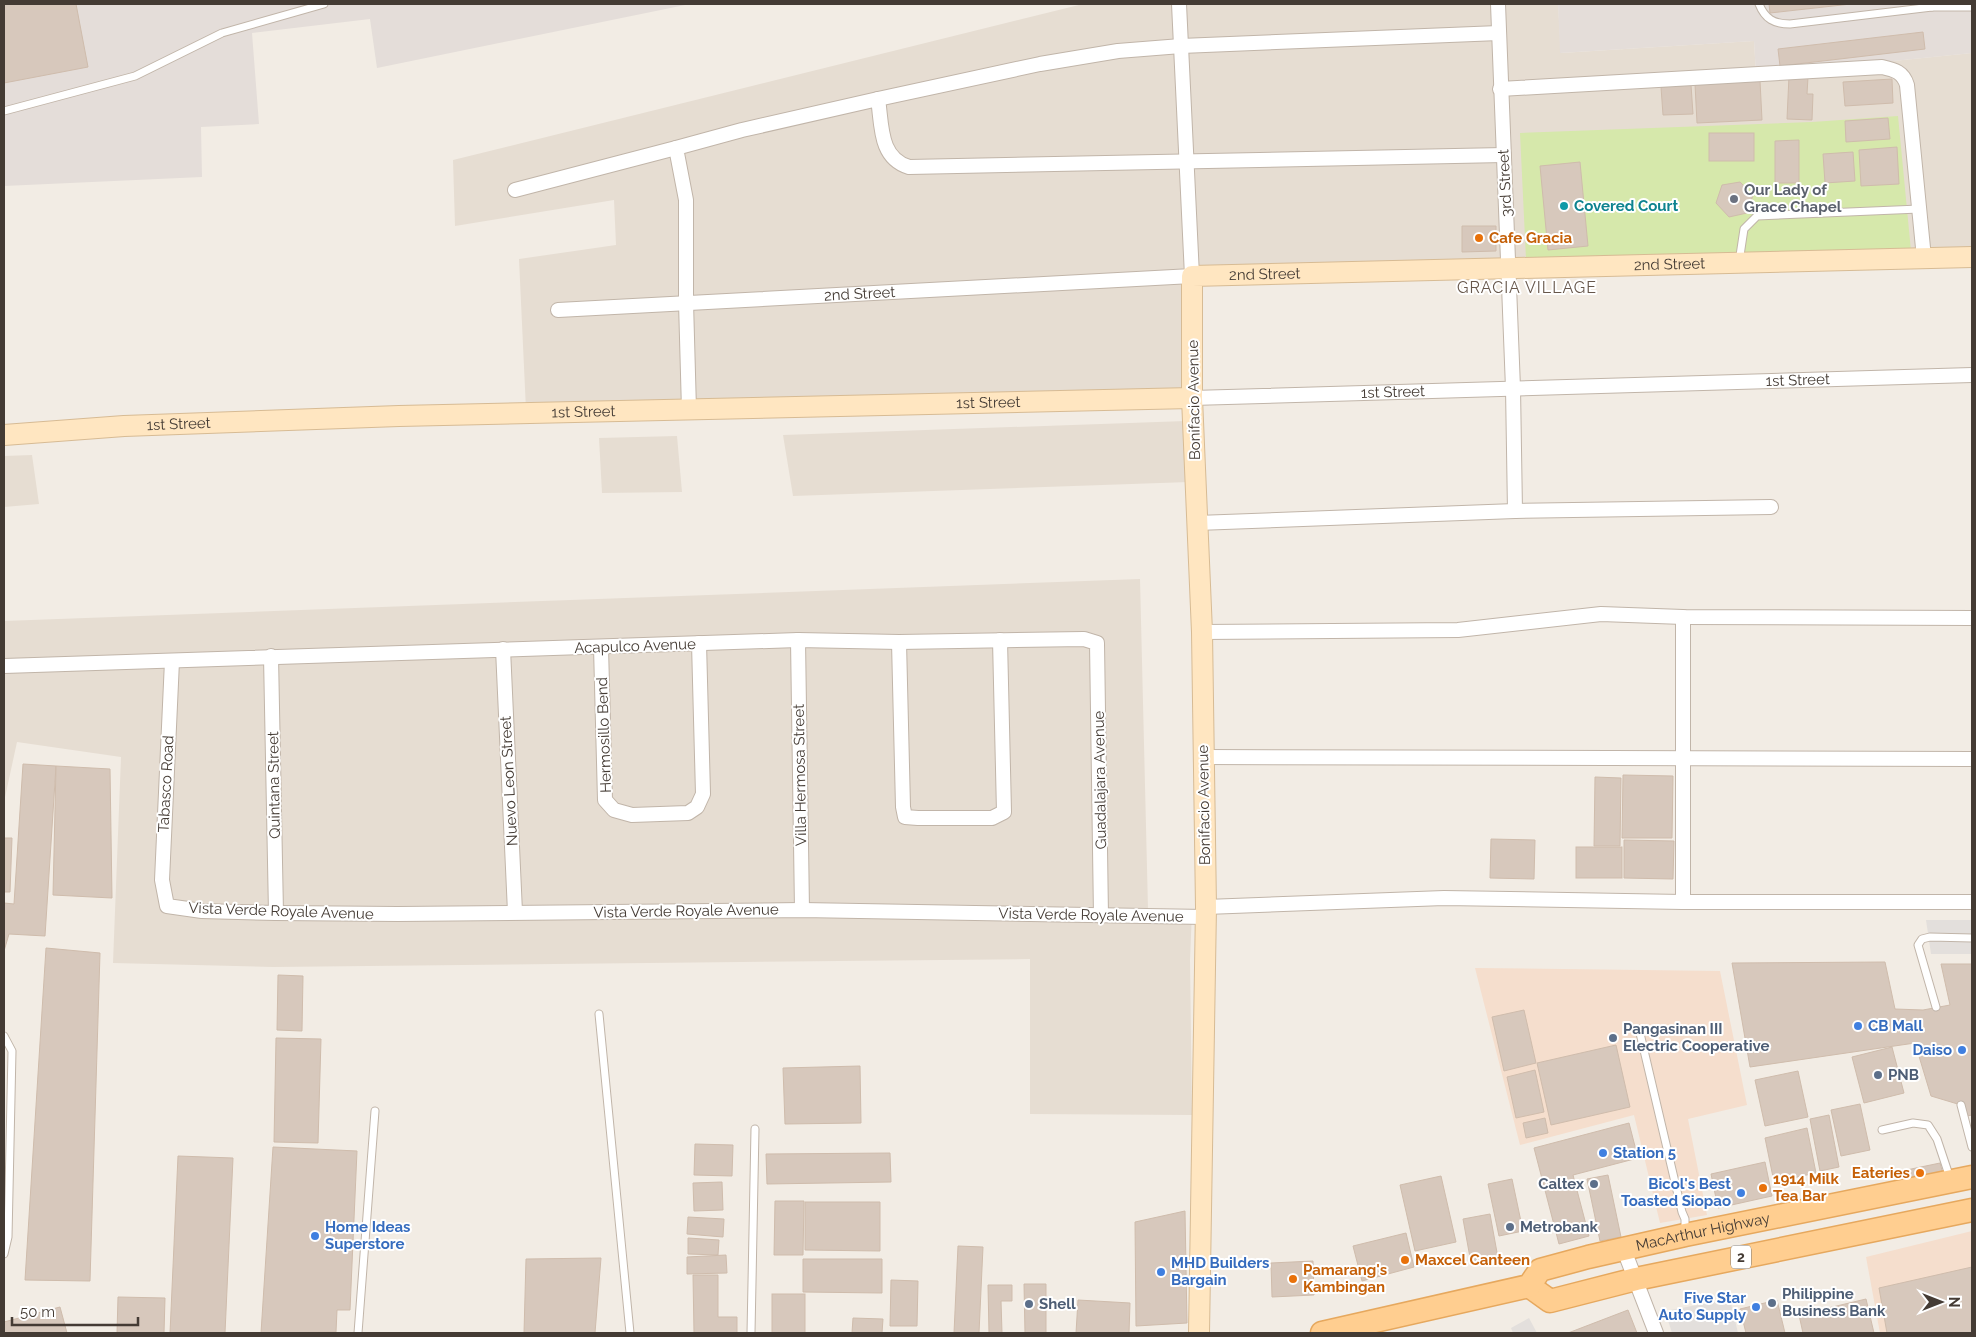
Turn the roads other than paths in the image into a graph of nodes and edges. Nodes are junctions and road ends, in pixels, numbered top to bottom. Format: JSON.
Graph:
{"nodes":[{"id":1,"x":324,"y":4,"type":"edge"},
{"id":2,"x":1178,"y":4,"type":"edge"},
{"id":3,"x":1498,"y":4,"type":"edge"},
{"id":4,"x":1759,"y":4,"type":"edge"},
{"id":5,"x":1932,"y":5,"type":"edge"},
{"id":6,"x":1972,"y":7,"type":"edge"},
{"id":7,"x":1499,"y":33,"type":"junction"},
{"id":8,"x":1181,"y":46,"type":"junction"},
{"id":9,"x":1500,"y":89,"type":"junction"},
{"id":10,"x":878,"y":99,"type":"junction"},
{"id":11,"x":4,"y":111,"type":"edge"},
{"id":12,"x":676,"y":148,"type":"junction"},
{"id":13,"x":1504,"y":155,"type":"junction"},
{"id":14,"x":1186,"y":161,"type":"junction"},
{"id":15,"x":515,"y":190,"type":"dead end"},
{"id":16,"x":1920,"y":209,"type":"junction"},
{"id":17,"x":1972,"y":257,"type":"edge"},
{"id":18,"x":1924,"y":258,"type":"junction"},
{"id":19,"x":1738,"y":262,"type":"junction"},
{"id":20,"x":1509,"y":268,"type":"junction"},
{"id":21,"x":1192,"y":276,"type":"junction"},
{"id":22,"x":686,"y":302,"type":"junction"},
{"id":23,"x":558,"y":310,"type":"dead end"},
{"id":24,"x":1972,"y":375,"type":"edge"},
{"id":25,"x":1514,"y":388,"type":"junction"},
{"id":26,"x":1192,"y":398,"type":"junction"},
{"id":27,"x":689,"y":410,"type":"junction"},
{"id":28,"x":4,"y":435,"type":"edge"},
{"id":29,"x":1771,"y":507,"type":"dead end"},
{"id":30,"x":1515,"y":511,"type":"junction"},
{"id":31,"x":1198,"y":523,"type":"junction"},
{"id":32,"x":1683,"y":616,"type":"junction"},
{"id":33,"x":1972,"y":618,"type":"edge"},
{"id":34,"x":1202,"y":632,"type":"junction"},
{"id":35,"x":798,"y":640,"type":"junction"},
{"id":36,"x":1000,"y":640,"type":"junction"},
{"id":37,"x":899,"y":642,"type":"junction"},
{"id":38,"x":699,"y":643,"type":"junction"},
{"id":39,"x":1097,"y":643,"type":"joint"},
{"id":40,"x":601,"y":647,"type":"junction"},
{"id":41,"x":503,"y":649,"type":"junction"},
{"id":42,"x":271,"y":656,"type":"junction"},
{"id":43,"x":172,"y":661,"type":"junction"},
{"id":44,"x":4,"y":666,"type":"edge"},
{"id":45,"x":1204,"y":758,"type":"junction"},
{"id":46,"x":1972,"y":759,"type":"edge"},
{"id":47,"x":1682,"y":760,"type":"junction"},
{"id":48,"x":1683,"y":902,"type":"junction"},
{"id":49,"x":1972,"y":902,"type":"edge"},
{"id":50,"x":167,"y":906,"type":"joint"},
{"id":51,"x":802,"y":910,"type":"junction"},
{"id":52,"x":515,"y":912,"type":"junction"},
{"id":53,"x":1205,"y":912,"type":"junction"},
{"id":54,"x":276,"y":913,"type":"junction"},
{"id":55,"x":1101,"y":916,"type":"junction"},
{"id":56,"x":1972,"y":938,"type":"edge"},
{"id":57,"x":1936,"y":1007,"type":"dead end"},
{"id":58,"x":599,"y":1014,"type":"dead end"},
{"id":59,"x":1639,"y":1029,"type":"dead end"},
{"id":60,"x":4,"y":1036,"type":"edge"},
{"id":61,"x":1961,"y":1105,"type":"dead end"},
{"id":62,"x":375,"y":1111,"type":"dead end"},
{"id":63,"x":755,"y":1129,"type":"dead end"},
{"id":64,"x":1882,"y":1130,"type":"dead end"},
{"id":65,"x":1972,"y":1147,"type":"edge"},
{"id":66,"x":1961,"y":1179,"type":"edge"},
{"id":67,"x":1972,"y":1210,"type":"edge"},
{"id":68,"x":1685,"y":1235,"type":"junction"},
{"id":69,"x":1624,"y":1250,"type":"junction"},
{"id":70,"x":4,"y":1254,"type":"edge"},
{"id":71,"x":1636,"y":1279,"type":"junction"},
{"id":72,"x":1529,"y":1286,"type":"junction"},
{"id":73,"x":1332,"y":1332,"type":"edge"},
{"id":74,"x":358,"y":1333,"type":"edge"},
{"id":75,"x":630,"y":1333,"type":"edge"},
{"id":76,"x":751,"y":1333,"type":"edge"},
{"id":77,"x":1199,"y":1333,"type":"edge"},
{"id":78,"x":1656,"y":1333,"type":"edge"}],
"edges":[{"from":1,"to":11,"type":"lane"},
{"from":2,"to":8,"type":"street"},
{"from":3,"to":7,"type":"street","name":"3rd Street"},
{"from":4,"to":5,"type":"lane"},
{"from":5,"to":6,"type":"lane"},
{"from":7,"to":8,"type":"street"},
{"from":7,"to":9,"type":"street","name":"3rd Street"},
{"from":8,"to":10,"type":"street"},
{"from":8,"to":14,"type":"street"},
{"from":9,"to":13,"type":"street","name":"3rd Street"},
{"from":9,"to":16,"type":"street"},
{"from":10,"to":12,"type":"street"},
{"from":10,"to":14,"type":"street"},
{"from":12,"to":15,"type":"street"},
{"from":12,"to":22,"type":"street"},
{"from":13,"to":14,"type":"street"},
{"from":13,"to":20,"type":"street","name":"3rd Street"},
{"from":14,"to":21,"type":"street"},
{"from":16,"to":18,"type":"street"},
{"from":16,"to":19,"type":"lane"},
{"from":17,"to":18,"type":"street","name":"2nd Street"},
{"from":18,"to":19,"type":"street","name":"2nd Street"},
{"from":19,"to":20,"type":"street","name":"2nd Street"},
{"from":20,"to":21,"type":"street","name":"2nd Street"},
{"from":20,"to":25,"type":"street","name":"3rd Street"},
{"from":21,"to":22,"type":"street","name":"2nd Street"},
{"from":21,"to":26,"type":"street","name":"Bonifacio Avenue"},
{"from":22,"to":23,"type":"street","name":"2nd Street"},
{"from":22,"to":27,"type":"street"},
{"from":24,"to":25,"type":"street","name":"1st Street"},
{"from":25,"to":26,"type":"street","name":"1st Street"},
{"from":25,"to":30,"type":"street","name":"3rd Street"},
{"from":26,"to":27,"type":"street","name":"1st Street"},
{"from":26,"to":31,"type":"street","name":"Bonifacio Avenue"},
{"from":27,"to":28,"type":"street","name":"1st Street"},
{"from":29,"to":30,"type":"street"},
{"from":30,"to":31,"type":"street"},
{"from":31,"to":34,"type":"street","name":"Bonifacio Avenue"},
{"from":32,"to":33,"type":"street"},
{"from":32,"to":34,"type":"street"},
{"from":32,"to":47,"type":"street"},
{"from":34,"to":45,"type":"street","name":"Bonifacio Avenue"},
{"from":35,"to":37,"type":"street","name":"Acapulco Avenue"},
{"from":35,"to":38,"type":"street","name":"Acapulco Avenue"},
{"from":35,"to":51,"type":"street","name":"Villa Hermosa Street"},
{"from":36,"to":37,"type":"street","name":"Acapulco Avenue"},
{"from":36,"to":37,"type":"street"},
{"from":36,"to":39,"type":"street","name":"Acapulco Avenue"},
{"from":38,"to":40,"type":"street","name":"Acapulco Avenue"},
{"from":38,"to":40,"type":"street","name":"Hermosillo Bend"},
{"from":39,"to":55,"type":"street","name":"Guadalajara Avenue"},
{"from":40,"to":41,"type":"street","name":"Acapulco Avenue"},
{"from":41,"to":42,"type":"street","name":"Acapulco Avenue"},
{"from":41,"to":52,"type":"street","name":"Nuevo Leon Street"},
{"from":42,"to":43,"type":"street","name":"Acapulco Avenue"},
{"from":42,"to":54,"type":"street","name":"Quintana Street"},
{"from":43,"to":44,"type":"street","name":"Acapulco Avenue"},
{"from":43,"to":50,"type":"street","name":"Tabasco Road"},
{"from":45,"to":47,"type":"street"},
{"from":45,"to":53,"type":"street","name":"Bonifacio Avenue"},
{"from":46,"to":47,"type":"street"},
{"from":47,"to":48,"type":"street"},
{"from":48,"to":49,"type":"street","name":"Vista Verde Royale Avenue"},
{"from":48,"to":53,"type":"street","name":"Vista Verde Royale Avenue"},
{"from":50,"to":54,"type":"street","name":"Vista Verde Royale Avenue"},
{"from":51,"to":52,"type":"street","name":"Vista Verde Royale Avenue"},
{"from":51,"to":55,"type":"street","name":"Vista Verde Royale Avenue"},
{"from":52,"to":54,"type":"street","name":"Vista Verde Royale Avenue"},
{"from":53,"to":55,"type":"street","name":"Vista Verde Royale Avenue"},
{"from":53,"to":77,"type":"street","name":"Bonifacio Avenue"},
{"from":56,"to":57,"type":"lane"},
{"from":58,"to":75,"type":"lane"},
{"from":59,"to":68,"type":"lane"},
{"from":60,"to":70,"type":"lane"},
{"from":61,"to":65,"type":"lane"},
{"from":62,"to":74,"type":"lane"},
{"from":63,"to":76,"type":"lane"},
{"from":64,"to":66,"type":"lane"},
{"from":66,"to":68,"type":"main road","name":"MacArthur Highway","number":"2"},
{"from":67,"to":71,"type":"main road","number":"2"},
{"from":68,"to":69,"type":"main road","name":"MacArthur Highway","number":"2"},
{"from":69,"to":71,"type":"street"},
{"from":69,"to":72,"type":"main road","name":"MacArthur Highway","number":"2"},
{"from":71,"to":72,"type":"main road","number":"2"},
{"from":71,"to":78,"type":"street"},
{"from":72,"to":73,"type":"main road"}]}
